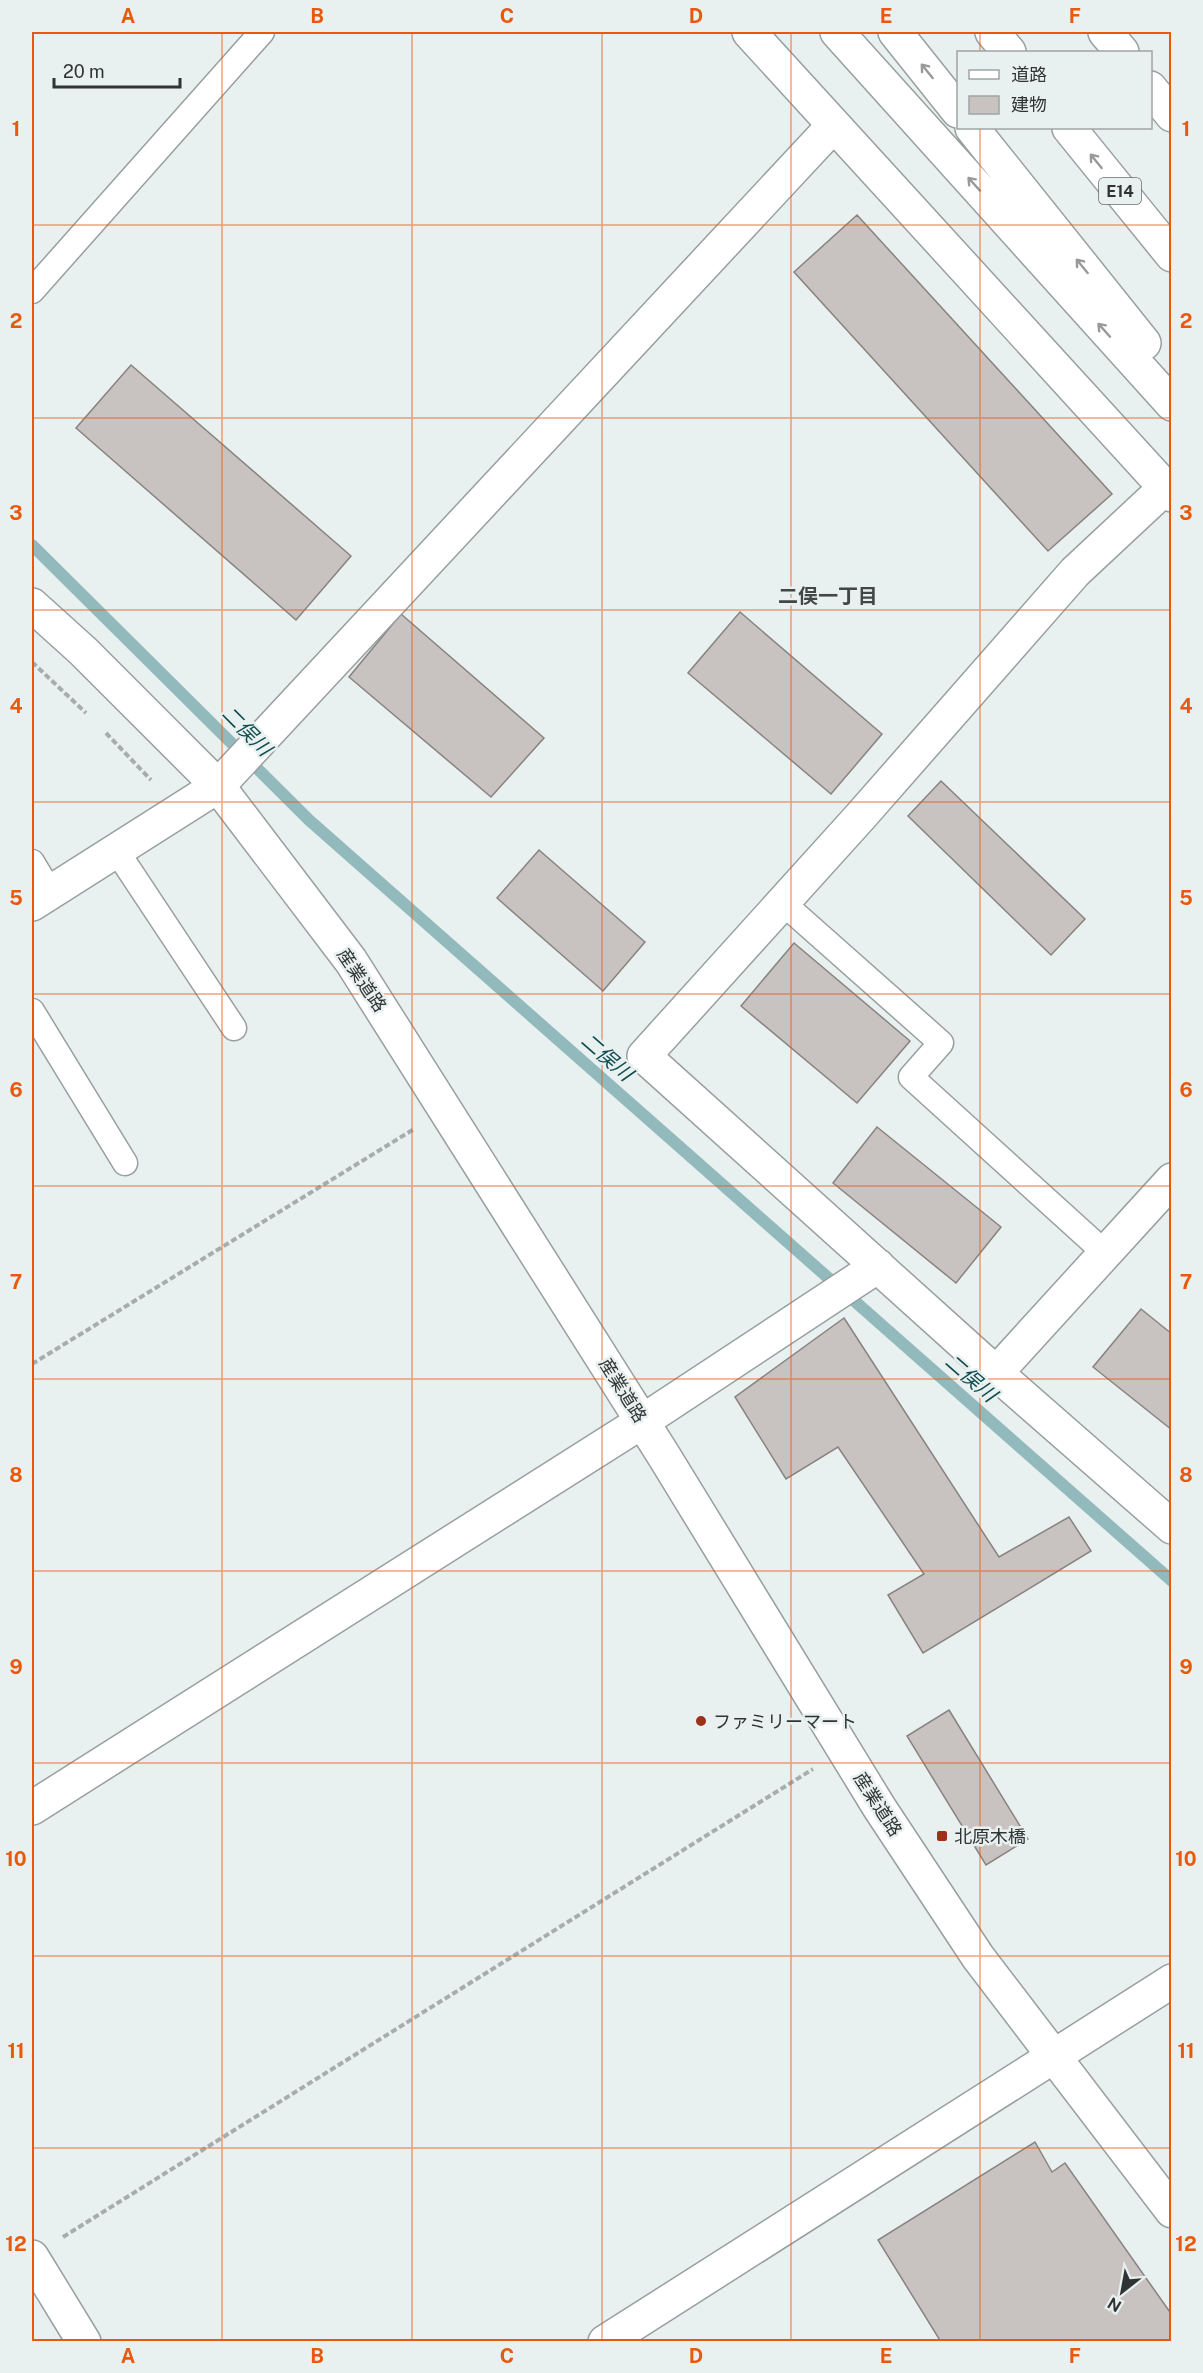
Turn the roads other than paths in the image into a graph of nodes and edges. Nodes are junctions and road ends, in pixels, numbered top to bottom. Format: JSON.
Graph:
{"nodes":[{"id":1,"x":262,"y":32,"type":"edge"},
{"id":2,"x":748,"y":32,"type":"edge"},
{"id":3,"x":837,"y":32,"type":"edge"},
{"id":4,"x":895,"y":32,"type":"edge"},
{"id":5,"x":992,"y":32,"type":"edge"},
{"id":6,"x":1105,"y":32,"type":"edge"},
{"id":7,"x":1008,"y":51,"type":"edge"},
{"id":8,"x":1121,"y":51,"type":"edge"},
{"id":9,"x":1152,"y":90,"type":"edge"},
{"id":10,"x":957,"y":110,"type":"edge"},
{"id":11,"x":1172,"y":115,"type":"edge"},
{"id":12,"x":833,"y":126,"type":"junction"},
{"id":13,"x":973,"y":129,"type":"edge"},
{"id":14,"x":1070,"y":129,"type":"edge"},
{"id":15,"x":1172,"y":255,"type":"edge"},
{"id":16,"x":32,"y":291,"type":"edge"},
{"id":17,"x":1172,"y":377,"type":"edge"},
{"id":18,"x":1172,"y":404,"type":"edge"},
{"id":19,"x":1168,"y":491,"type":"edge"},
{"id":20,"x":32,"y":605,"type":"edge"},
{"id":21,"x":218,"y":786,"type":"junction"},
{"id":22,"x":116,"y":850,"type":"junction"},
{"id":23,"x":32,"y":862,"type":"edge"},
{"id":24,"x":41,"y":898,"type":"edge"},
{"id":25,"x":783,"y":903,"type":"junction"},
{"id":26,"x":32,"y":1011,"type":"edge"},
{"id":27,"x":234,"y":1028,"type":"dead end"},
{"id":28,"x":125,"y":1163,"type":"dead end"},
{"id":29,"x":1172,"y":1180,"type":"edge"},
{"id":30,"x":1104,"y":1252,"type":"junction"},
{"id":31,"x":878,"y":1266,"type":"junction"},
{"id":32,"x":996,"y":1373,"type":"junction"},
{"id":33,"x":643,"y":1422,"type":"junction"},
{"id":34,"x":1172,"y":1527,"type":"edge"},
{"id":35,"x":32,"y":1808,"type":"edge"},
{"id":36,"x":1172,"y":1982,"type":"edge"},
{"id":37,"x":1054,"y":2058,"type":"junction"},
{"id":38,"x":1172,"y":2211,"type":"edge"},
{"id":39,"x":32,"y":2257,"type":"edge"},
{"id":40,"x":84,"y":2342,"type":"edge"},
{"id":41,"x":605,"y":2342,"type":"edge"}],
"edges":[{"from":1,"to":16,"type":"lane"},
{"from":2,"to":12,"type":"main road"},
{"from":18,"to":3,"type":"main road","one_way":true},
{"from":10,"to":4,"type":"main road","one_way":true},
{"from":5,"to":7,"type":"main road"},
{"from":6,"to":8,"type":"main road"},
{"from":9,"to":11,"type":"main road"},
{"from":12,"to":19,"type":"main road"},
{"from":12,"to":21,"type":"main road"},
{"from":17,"to":13,"type":"main road","one_way":true},
{"from":15,"to":14,"type":"main road","number":"E14","one_way":true},
{"from":19,"to":25,"type":"main road"},
{"from":20,"to":21,"type":"main road","name":"産業道路"},
{"from":21,"to":22,"type":"main road"},
{"from":21,"to":33,"type":"main road","name":"産業道路"},
{"from":22,"to":24,"type":"main road"},
{"from":22,"to":27,"type":"lane"},
{"from":23,"to":24,"type":"lane"},
{"from":25,"to":30,"type":"lane"},
{"from":25,"to":31,"type":"main road"},
{"from":26,"to":28,"type":"lane"},
{"from":29,"to":30,"type":"main road"},
{"from":30,"to":32,"type":"main road"},
{"from":31,"to":32,"type":"main road"},
{"from":31,"to":33,"type":"main road"},
{"from":32,"to":34,"type":"main road"},
{"from":33,"to":35,"type":"main road"},
{"from":33,"to":37,"type":"main road","name":"産業道路"},
{"from":36,"to":37,"type":"main road"},
{"from":37,"to":38,"type":"main road","name":"産業道路"},
{"from":37,"to":41,"type":"main road"},
{"from":39,"to":40,"type":"main road"}]}
